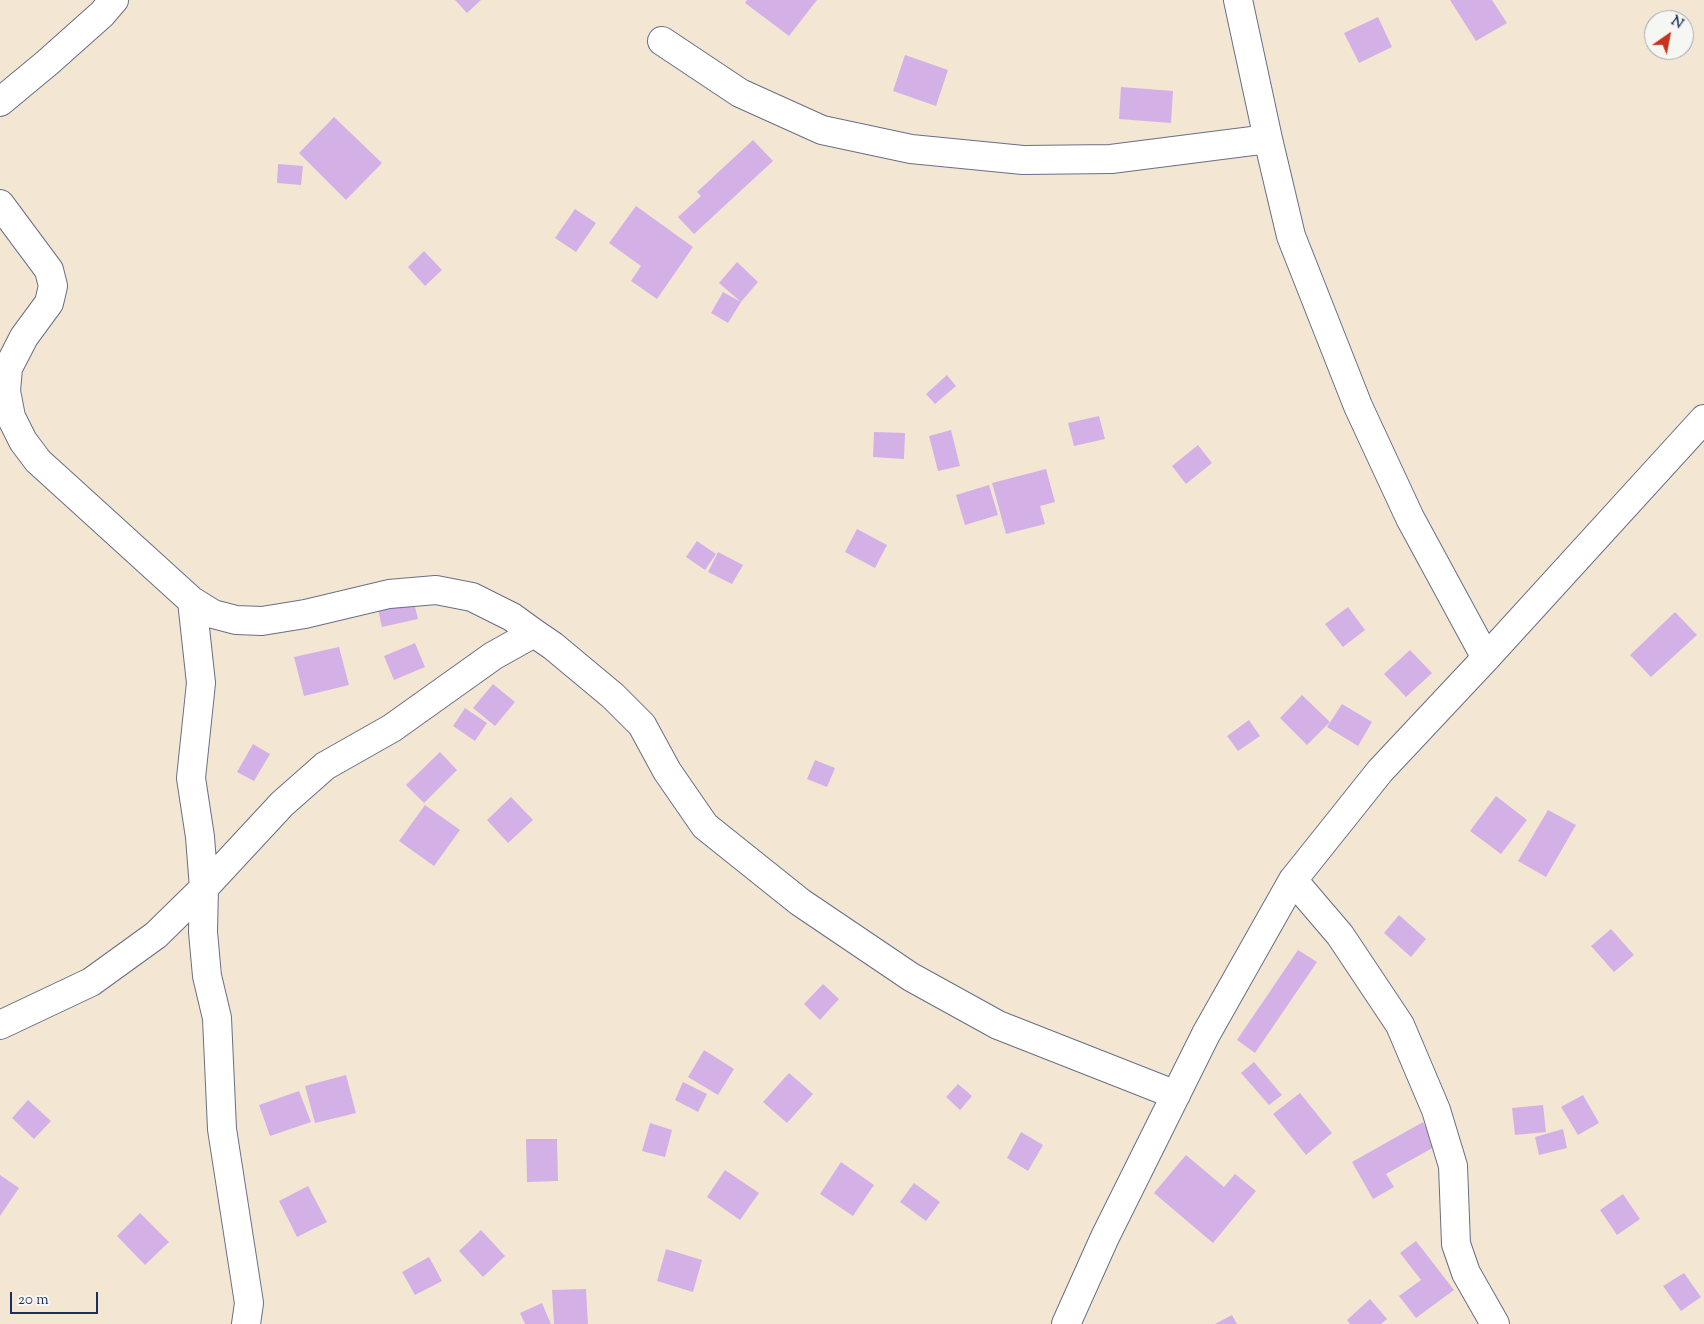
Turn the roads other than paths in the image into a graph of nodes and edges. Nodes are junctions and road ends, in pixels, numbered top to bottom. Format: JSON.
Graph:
{"nodes":[{"id":1,"x":114,"y":0,"type":"edge"},
{"id":2,"x":1238,"y":0,"type":"edge"},
{"id":3,"x":662,"y":41,"type":"dead end"},
{"id":4,"x":0,"y":102,"type":"edge"},
{"id":5,"x":1268,"y":139,"type":"junction"},
{"id":6,"x":0,"y":204,"type":"edge"},
{"id":7,"x":1704,"y":419,"type":"edge"},
{"id":8,"x":192,"y":601,"type":"junction"},
{"id":9,"x":534,"y":633,"type":"junction"},
{"id":10,"x":1486,"y":658,"type":"junction"},
{"id":11,"x":1293,"y":880,"type":"junction"},
{"id":12,"x":204,"y":888,"type":"junction"},
{"id":13,"x":0,"y":1025,"type":"edge"},
{"id":14,"x":1176,"y":1094,"type":"junction"},
{"id":15,"x":246,"y":1324,"type":"edge"},
{"id":16,"x":1066,"y":1324,"type":"edge"},
{"id":17,"x":1495,"y":1324,"type":"edge"}],
"edges":[{"from":1,"to":4,"type":"street"},
{"from":2,"to":5,"type":"street"},
{"from":3,"to":5,"type":"street"},
{"from":5,"to":10,"type":"street"},
{"from":6,"to":8,"type":"street"},
{"from":7,"to":10,"type":"street"},
{"from":8,"to":9,"type":"street"},
{"from":8,"to":12,"type":"street"},
{"from":9,"to":12,"type":"street"},
{"from":9,"to":14,"type":"street"},
{"from":10,"to":11,"type":"street"},
{"from":11,"to":14,"type":"street"},
{"from":11,"to":17,"type":"street"},
{"from":12,"to":13,"type":"street"},
{"from":12,"to":15,"type":"street"},
{"from":14,"to":16,"type":"street"}]}
